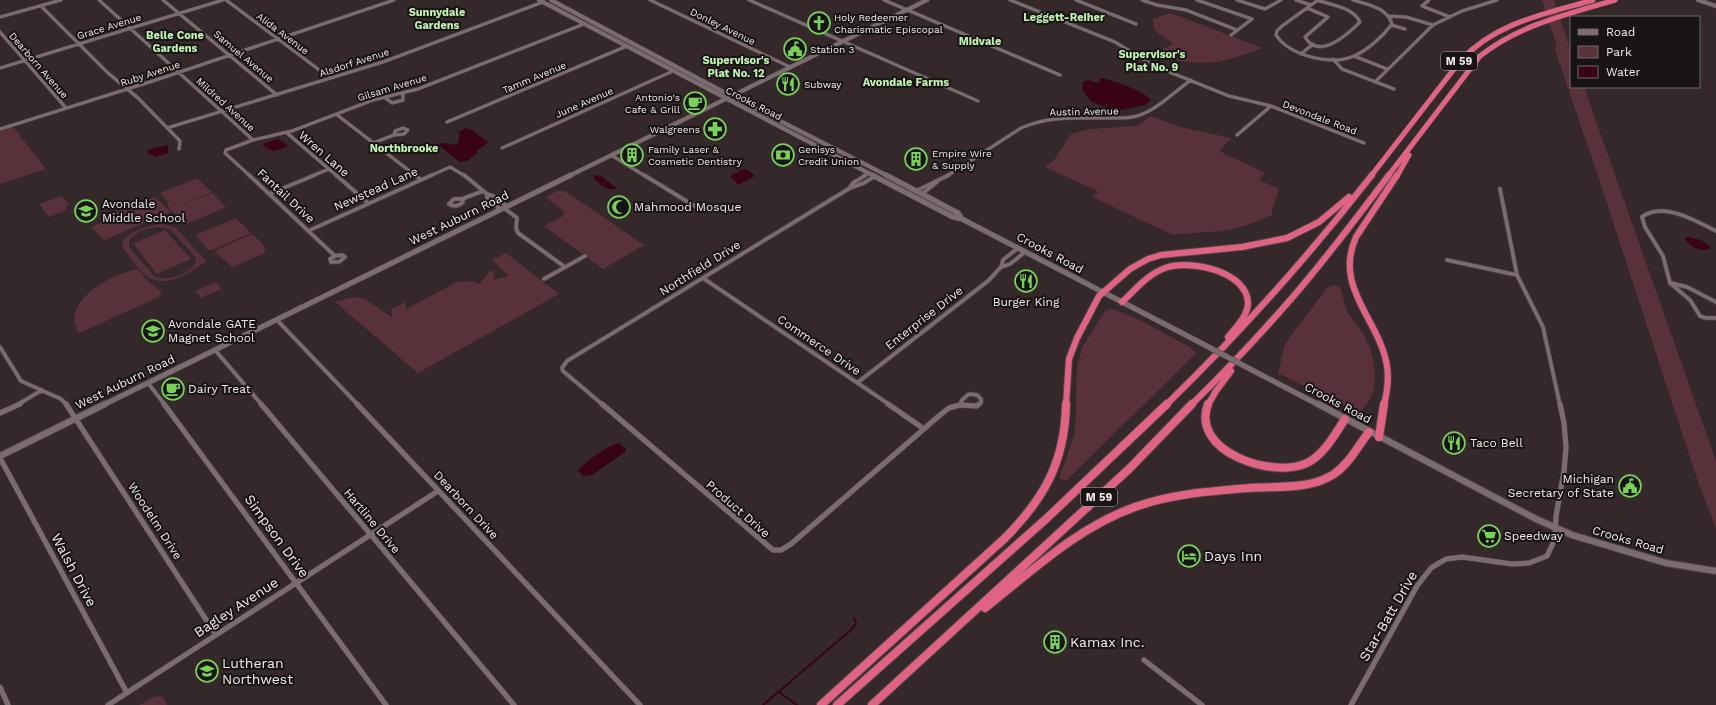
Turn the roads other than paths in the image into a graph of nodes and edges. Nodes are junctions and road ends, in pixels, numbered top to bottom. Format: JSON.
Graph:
{"nodes":[{"id":1,"x":61,"y":0,"type":"edge"},
{"id":2,"x":99,"y":0,"type":"edge"},
{"id":3,"x":163,"y":0,"type":"edge"},
{"id":4,"x":223,"y":0,"type":"edge"},
{"id":5,"x":226,"y":0,"type":"edge"},
{"id":6,"x":394,"y":0,"type":"edge"},
{"id":7,"x":539,"y":0,"type":"edge"},
{"id":8,"x":551,"y":0,"type":"edge"},
{"id":9,"x":650,"y":0,"type":"edge"},
{"id":10,"x":749,"y":0,"type":"edge"},
{"id":11,"x":884,"y":0,"type":"edge"},
{"id":12,"x":927,"y":0,"type":"edge"},
{"id":13,"x":1010,"y":0,"type":"edge"},
{"id":14,"x":1076,"y":0,"type":"edge"},
{"id":15,"x":1142,"y":0,"type":"edge"},
{"id":16,"x":1198,"y":0,"type":"edge"},
{"id":17,"x":1238,"y":0,"type":"edge"},
{"id":18,"x":1274,"y":0,"type":"edge"},
{"id":19,"x":1296,"y":0,"type":"edge"},
{"id":20,"x":1317,"y":0,"type":"edge"},
{"id":21,"x":1353,"y":0,"type":"edge"},
{"id":22,"x":1429,"y":0,"type":"edge"},
{"id":23,"x":1497,"y":0,"type":"edge"},
{"id":24,"x":1592,"y":0,"type":"edge"},
{"id":25,"x":1615,"y":0,"type":"edge"},
{"id":26,"x":1698,"y":0,"type":"edge"},
{"id":27,"x":1710,"y":0,"type":"edge"},
{"id":28,"x":1280,"y":1,"type":"edge"},
{"id":29,"x":543,"y":2,"type":"junction"},
{"id":30,"x":1716,"y":2,"type":"edge"},
{"id":31,"x":1311,"y":5,"type":"junction"},
{"id":32,"x":41,"y":6,"type":"junction"},
{"id":33,"x":1716,"y":6,"type":"edge"},
{"id":34,"x":1307,"y":8,"type":"junction"},
{"id":35,"x":908,"y":9,"type":"junction"},
{"id":36,"x":569,"y":10,"type":"junction"},
{"id":37,"x":560,"y":11,"type":"junction"},
{"id":38,"x":179,"y":13,"type":"junction"},
{"id":39,"x":1388,"y":16,"type":"junction"},
{"id":40,"x":0,"y":17,"type":"edge"},
{"id":41,"x":1450,"y":17,"type":"junction"},
{"id":42,"x":593,"y":22,"type":"junction"},
{"id":43,"x":584,"y":24,"type":"junction"},
{"id":44,"x":1136,"y":24,"type":"dead end"},
{"id":45,"x":1391,"y":25,"type":"junction"},
{"id":46,"x":1433,"y":25,"type":"junction"},
{"id":47,"x":130,"y":28,"type":"junction"},
{"id":48,"x":1405,"y":29,"type":"dead end"},
{"id":49,"x":1237,"y":30,"type":"junction"},
{"id":50,"x":0,"y":32,"type":"edge"},
{"id":51,"x":1231,"y":35,"type":"dead end"},
{"id":52,"x":278,"y":39,"type":"junction"},
{"id":53,"x":843,"y":42,"type":"junction"},
{"id":54,"x":78,"y":44,"type":"junction"},
{"id":55,"x":1313,"y":44,"type":"junction"},
{"id":56,"x":627,"y":46,"type":"junction"},
{"id":57,"x":1301,"y":54,"type":"junction"},
{"id":58,"x":230,"y":55,"type":"junction"},
{"id":59,"x":1354,"y":56,"type":"junction"},
{"id":60,"x":1333,"y":59,"type":"junction"},
{"id":61,"x":25,"y":60,"type":"junction"},
{"id":62,"x":664,"y":60,"type":"junction"},
{"id":63,"x":655,"y":61,"type":"junction"},
{"id":64,"x":790,"y":67,"type":"junction"},
{"id":65,"x":0,"y":68,"type":"edge"},
{"id":66,"x":1387,"y":69,"type":"junction"},
{"id":67,"x":683,"y":70,"type":"junction"},
{"id":68,"x":673,"y":71,"type":"junction"},
{"id":69,"x":178,"y":72,"type":"junction"},
{"id":70,"x":1060,"y":75,"type":"dead end"},
{"id":71,"x":330,"y":78,"type":"junction"},
{"id":72,"x":1190,"y":80,"type":"junction"},
{"id":73,"x":1375,"y":82,"type":"junction"},
{"id":74,"x":126,"y":89,"type":"junction"},
{"id":75,"x":1394,"y":89,"type":"dead end"},
{"id":76,"x":721,"y":91,"type":"junction"},
{"id":77,"x":711,"y":92,"type":"junction"},
{"id":78,"x":403,"y":93,"type":"junction"},
{"id":79,"x":277,"y":95,"type":"junction"},
{"id":80,"x":731,"y":96,"type":"junction"},
{"id":81,"x":384,"y":97,"type":"junction"},
{"id":82,"x":725,"y":99,"type":"junction"},
{"id":83,"x":978,"y":101,"type":"dead end"},
{"id":84,"x":745,"y":103,"type":"junction"},
{"id":85,"x":736,"y":105,"type":"junction"},
{"id":86,"x":1271,"y":106,"type":"junction"},
{"id":87,"x":66,"y":108,"type":"junction"},
{"id":88,"x":222,"y":111,"type":"junction"},
{"id":89,"x":336,"y":114,"type":"junction"},
{"id":90,"x":447,"y":122,"type":"dead end"},
{"id":91,"x":167,"y":128,"type":"junction"},
{"id":92,"x":1425,"y":128,"type":"junction"},
{"id":93,"x":0,"y":129,"type":"edge"},
{"id":94,"x":798,"y":130,"type":"junction"},
{"id":95,"x":786,"y":131,"type":"junction"},
{"id":96,"x":287,"y":133,"type":"junction"},
{"id":97,"x":394,"y":134,"type":"dead end"},
{"id":98,"x":1237,"y":135,"type":"dead end"},
{"id":99,"x":253,"y":140,"type":"junction"},
{"id":100,"x":374,"y":143,"type":"junction"},
{"id":101,"x":1364,"y":143,"type":"dead end"},
{"id":102,"x":179,"y":148,"type":"dead end"},
{"id":103,"x":502,"y":148,"type":"dead end"},
{"id":104,"x":225,"y":151,"type":"joint"},
{"id":105,"x":611,"y":155,"type":"junction"},
{"id":106,"x":856,"y":159,"type":"junction"},
{"id":107,"x":845,"y":161,"type":"junction"},
{"id":108,"x":329,"y":169,"type":"junction"},
{"id":109,"x":869,"y":173,"type":"junction"},
{"id":110,"x":882,"y":173,"type":"junction"},
{"id":111,"x":875,"y":176,"type":"junction"},
{"id":112,"x":421,"y":180,"type":"junction"},
{"id":113,"x":937,"y":182,"type":"junction"},
{"id":114,"x":1363,"y":185,"type":"junction"},
{"id":115,"x":850,"y":188,"type":"junction"},
{"id":116,"x":1500,"y":189,"type":"dead end"},
{"id":117,"x":482,"y":191,"type":"junction"},
{"id":118,"x":916,"y":191,"type":"junction"},
{"id":119,"x":269,"y":194,"type":"junction"},
{"id":120,"x":487,"y":194,"type":"junction"},
{"id":121,"x":909,"y":194,"type":"junction"},
{"id":122,"x":922,"y":194,"type":"junction"},
{"id":123,"x":462,"y":199,"type":"dead end"},
{"id":124,"x":368,"y":203,"type":"junction"},
{"id":125,"x":504,"y":208,"type":"junction"},
{"id":126,"x":701,"y":210,"type":"dead end"},
{"id":127,"x":962,"y":219,"type":"junction"},
{"id":128,"x":308,"y":231,"type":"junction"},
{"id":129,"x":1716,"y":231,"type":"edge"},
{"id":130,"x":1018,"y":248,"type":"junction"},
{"id":131,"x":1025,"y":252,"type":"junction"},
{"id":132,"x":335,"y":256,"type":"dead end"},
{"id":133,"x":585,"y":256,"type":"dead end"},
{"id":134,"x":1447,"y":260,"type":"dead end"},
{"id":135,"x":565,"y":267,"type":"junction"},
{"id":136,"x":1001,"y":267,"type":"junction"},
{"id":137,"x":1517,"y":274,"type":"junction"},
{"id":138,"x":703,"y":278,"type":"junction"},
{"id":139,"x":544,"y":279,"type":"dead end"},
{"id":140,"x":1670,"y":283,"type":"junction"},
{"id":141,"x":1103,"y":293,"type":"junction"},
{"id":142,"x":1122,"y":302,"type":"junction"},
{"id":143,"x":1716,"y":302,"type":"edge"},
{"id":144,"x":1716,"y":318,"type":"edge"},
{"id":145,"x":277,"y":320,"type":"junction"},
{"id":146,"x":0,"y":347,"type":"edge"},
{"id":147,"x":215,"y":350,"type":"junction"},
{"id":148,"x":1245,"y":351,"type":"junction"},
{"id":149,"x":1213,"y":359,"type":"junction"},
{"id":150,"x":562,"y":368,"type":"joint"},
{"id":151,"x":148,"y":383,"type":"junction"},
{"id":152,"x":857,"y":383,"type":"junction"},
{"id":153,"x":42,"y":390,"type":"junction"},
{"id":154,"x":960,"y":405,"type":"junction"},
{"id":155,"x":0,"y":414,"type":"edge"},
{"id":156,"x":77,"y":418,"type":"junction"},
{"id":157,"x":1345,"y":419,"type":"junction"},
{"id":158,"x":924,"y":429,"type":"junction"},
{"id":159,"x":1369,"y":432,"type":"junction"},
{"id":160,"x":1379,"y":437,"type":"junction"},
{"id":161,"x":0,"y":457,"type":"edge"},
{"id":162,"x":438,"y":491,"type":"junction"},
{"id":163,"x":1555,"y":528,"type":"junction"},
{"id":164,"x":370,"y":534,"type":"junction"},
{"id":165,"x":1716,"y":571,"type":"edge"},
{"id":166,"x":296,"y":582,"type":"junction"},
{"id":167,"x":216,"y":635,"type":"junction"},
{"id":168,"x":947,"y":637,"type":"junction"},
{"id":169,"x":1144,"y":660,"type":"dead end"},
{"id":170,"x":0,"y":687,"type":"edge"},
{"id":171,"x":127,"y":693,"type":"junction"},
{"id":172,"x":8,"y":705,"type":"edge"},
{"id":173,"x":108,"y":705,"type":"edge"},
{"id":174,"x":386,"y":705,"type":"edge"},
{"id":175,"x":514,"y":705,"type":"edge"},
{"id":176,"x":640,"y":705,"type":"edge"},
{"id":177,"x":821,"y":705,"type":"edge"},
{"id":178,"x":837,"y":705,"type":"edge"},
{"id":179,"x":872,"y":705,"type":"edge"},
{"id":180,"x":1202,"y":705,"type":"edge"},
{"id":181,"x":1351,"y":705,"type":"edge"}],
"edges":[{"from":1,"to":32,"type":"street"},
{"from":2,"to":47,"type":"street","name":"Mildred Avenue"},
{"from":3,"to":38,"type":"street","name":"Samuel Avenue"},
{"from":4,"to":38,"type":"street","name":"Grace Avenue"},
{"from":5,"to":52,"type":"street","name":"Alida Avenue"},
{"from":6,"to":52,"type":"street","name":"Ruby Avenue"},
{"from":7,"to":29,"type":"main road","name":"Crooks Road"},
{"from":8,"to":36,"type":"main road","name":"Crooks Road"},
{"from":9,"to":64,"type":"street","name":"Donley Avenue"},
{"from":10,"to":53,"type":"street"},
{"from":11,"to":35,"type":"street"},
{"from":12,"to":35,"type":"main road","name":"West Auburn Road"},
{"from":13,"to":72,"type":"street","name":"Devondale Road"},
{"from":14,"to":44,"type":"street"},
{"from":15,"to":49,"type":"street"},
{"from":16,"to":49,"type":"street"},
{"from":17,"to":28,"type":"street"},
{"from":18,"to":28,"type":"street"},
{"from":19,"to":31,"type":"street"},
{"from":20,"to":31,"type":"street"},
{"from":20,"to":55,"type":"street"},
{"from":21,"to":39,"type":"street"},
{"from":22,"to":41,"type":"street"},
{"from":23,"to":41,"type":"street"},
{"from":24,"to":114,"type":"highway","number":"M 59"},
{"from":25,"to":92,"type":"highway","number":"M 59"},
{"from":26,"to":33,"type":"main road"},
{"from":27,"to":30,"type":"main road"},
{"from":29,"to":37,"type":"main road","name":"Crooks Road"},
{"from":29,"to":71,"type":"street","name":"Alsdorf Avenue"},
{"from":31,"to":34,"type":"street"},
{"from":32,"to":40,"type":"street"},
{"from":32,"to":54,"type":"street"},
{"from":34,"to":55,"type":"street"},
{"from":34,"to":57,"type":"street"},
{"from":35,"to":53,"type":"main road","name":"West Auburn Road"},
{"from":35,"to":70,"type":"street"},
{"from":36,"to":37,"type":"main road"},
{"from":36,"to":42,"type":"main road","name":"Crooks Road"},
{"from":37,"to":43,"type":"main road","name":"Crooks Road"},
{"from":38,"to":47,"type":"street","name":"Grace Avenue"},
{"from":38,"to":58,"type":"street","name":"Samuel Avenue"},
{"from":39,"to":45,"type":"street"},
{"from":39,"to":46,"type":"street"},
{"from":41,"to":46,"type":"street"},
{"from":42,"to":43,"type":"main road"},
{"from":42,"to":62,"type":"main road","name":"Crooks Road"},
{"from":43,"to":56,"type":"main road","name":"Crooks Road"},
{"from":43,"to":78,"type":"street","name":"Gilsam Avenue"},
{"from":45,"to":48,"type":"street"},
{"from":45,"to":59,"type":"street"},
{"from":46,"to":66,"type":"street"},
{"from":47,"to":54,"type":"street","name":"Grace Avenue"},
{"from":47,"to":69,"type":"street","name":"Mildred Avenue"},
{"from":49,"to":51,"type":"street"},
{"from":50,"to":61,"type":"street","name":"Dearborn Avenue"},
{"from":52,"to":58,"type":"street","name":"Ruby Avenue"},
{"from":52,"to":71,"type":"street","name":"Alida Avenue"},
{"from":53,"to":64,"type":"main road","name":"West Auburn Road"},
{"from":53,"to":83,"type":"street"},
{"from":54,"to":61,"type":"street","name":"Grace Avenue"},
{"from":54,"to":74,"type":"street"},
{"from":55,"to":57,"type":"street"},
{"from":56,"to":63,"type":"main road","name":"Crooks Road"},
{"from":56,"to":90,"type":"street","name":"Tamm Avenue"},
{"from":57,"to":60,"type":"street"},
{"from":58,"to":69,"type":"street","name":"Ruby Avenue"},
{"from":58,"to":79,"type":"street","name":"Samuel Avenue"},
{"from":59,"to":60,"type":"street"},
{"from":59,"to":66,"type":"street"},
{"from":60,"to":73,"type":"street"},
{"from":61,"to":65,"type":"street","name":"Grace Avenue"},
{"from":61,"to":87,"type":"street","name":"Dearborn Avenue"},
{"from":62,"to":63,"type":"main road"},
{"from":62,"to":67,"type":"main road","name":"Crooks Road"},
{"from":63,"to":68,"type":"main road","name":"Crooks Road"},
{"from":64,"to":80,"type":"main road","name":"West Auburn Road"},
{"from":66,"to":73,"type":"street"},
{"from":67,"to":68,"type":"main road"},
{"from":67,"to":76,"type":"main road","name":"Crooks Road"},
{"from":68,"to":77,"type":"main road","name":"Crooks Road"},
{"from":68,"to":103,"type":"street","name":"June Avenue"},
{"from":69,"to":74,"type":"street","name":"Ruby Avenue"},
{"from":69,"to":88,"type":"street","name":"Mildred Avenue"},
{"from":71,"to":79,"type":"street","name":"Alsdorf Avenue"},
{"from":72,"to":86,"type":"street","name":"Devondale Road"},
{"from":72,"to":113,"type":"street","name":"Austin Avenue"},
{"from":73,"to":75,"type":"street"},
{"from":74,"to":87,"type":"street","name":"Ruby Avenue"},
{"from":74,"to":91,"type":"street"},
{"from":76,"to":77,"type":"main road"},
{"from":76,"to":80,"type":"main road","name":"Crooks Road"},
{"from":77,"to":82,"type":"main road","name":"Crooks Road"},
{"from":78,"to":81,"type":"street","name":"Gilsam Avenue"},
{"from":78,"to":81,"type":"street"},
{"from":79,"to":88,"type":"street","name":"Alsdorf Avenue"},
{"from":80,"to":82,"type":"main road","name":"West Auburn Road"},
{"from":80,"to":84,"type":"main road","name":"Crooks Road"},
{"from":81,"to":89,"type":"street","name":"Gilsam Avenue"},
{"from":82,"to":85,"type":"main road","name":"Crooks Road"},
{"from":82,"to":105,"type":"main road","name":"West Auburn Road"},
{"from":84,"to":85,"type":"main road"},
{"from":84,"to":94,"type":"main road","name":"Crooks Road"},
{"from":85,"to":95,"type":"main road","name":"Crooks Road"},
{"from":86,"to":98,"type":"street","name":"Devondale Road"},
{"from":86,"to":101,"type":"street","name":"Devondale Road"},
{"from":87,"to":93,"type":"street","name":"Ruby Avenue"},
{"from":88,"to":91,"type":"street","name":"Alsdorf Avenue"},
{"from":88,"to":99,"type":"street","name":"Mildred Avenue"},
{"from":89,"to":96,"type":"street","name":"Gilsam Avenue"},
{"from":89,"to":100,"type":"street"},
{"from":91,"to":102,"type":"street"},
{"from":92,"to":148,"type":"highway","number":"M 59"},
{"from":92,"to":160,"type":"highway"},
{"from":94,"to":95,"type":"main road"},
{"from":94,"to":106,"type":"main road","name":"Crooks Road"},
{"from":95,"to":107,"type":"main road","name":"Crooks Road"},
{"from":96,"to":99,"type":"street","name":"Gilsam Avenue"},
{"from":96,"to":108,"type":"street","name":"Wren Lane"},
{"from":97,"to":100,"type":"street"},
{"from":99,"to":104,"type":"street","name":"Gilsam Avenue"},
{"from":100,"to":112,"type":"street"},
{"from":104,"to":119,"type":"street","name":"Fantail Drive"},
{"from":105,"to":125,"type":"main road","name":"West Auburn Road"},
{"from":105,"to":126,"type":"street"},
{"from":106,"to":107,"type":"main road"},
{"from":106,"to":110,"type":"main road","name":"Crooks Road"},
{"from":107,"to":109,"type":"main road","name":"Crooks Road"},
{"from":108,"to":119,"type":"street"},
{"from":108,"to":124,"type":"street","name":"Wren Lane"},
{"from":109,"to":110,"type":"main road"},
{"from":109,"to":111,"type":"main road","name":"Crooks Road"},
{"from":109,"to":115,"type":"street","name":"Northfield Drive"},
{"from":110,"to":118,"type":"main road","name":"Crooks Road"},
{"from":111,"to":115,"type":"street","name":"Northfield Drive"},
{"from":111,"to":121,"type":"main road","name":"Crooks Road"},
{"from":112,"to":117,"type":"street","name":"Newstead Lane"},
{"from":112,"to":124,"type":"street","name":"Newstead Lane"},
{"from":113,"to":118,"type":"street","name":"Austin Avenue"},
{"from":113,"to":122,"type":"street","name":"Austin Avenue"},
{"from":114,"to":141,"type":"highway"},
{"from":114,"to":149,"type":"highway","number":"M 59"},
{"from":115,"to":138,"type":"street","name":"Northfield Drive"},
{"from":116,"to":137,"type":"street","name":"Star-Batt Drive"},
{"from":117,"to":120,"type":"street"},
{"from":117,"to":123,"type":"street"},
{"from":118,"to":122,"type":"main road","name":"Crooks Road"},
{"from":119,"to":128,"type":"street","name":"Fantail Drive"},
{"from":120,"to":125,"type":"street"},
{"from":120,"to":125,"type":"street"},
{"from":121,"to":122,"type":"main road"},
{"from":121,"to":127,"type":"main road","name":"Crooks Road"},
{"from":122,"to":127,"type":"main road","name":"Crooks Road"},
{"from":124,"to":128,"type":"street","name":"Newstead Lane"},
{"from":125,"to":135,"type":"street"},
{"from":125,"to":145,"type":"main road","name":"West Auburn Road"},
{"from":127,"to":130,"type":"main road","name":"Crooks Road"},
{"from":128,"to":132,"type":"street","name":"Fantail Drive"},
{"from":129,"to":140,"type":"street"},
{"from":130,"to":131,"type":"main road","name":"Crooks Road"},
{"from":130,"to":136,"type":"street","name":"Enterprise Drive"},
{"from":131,"to":136,"type":"street","name":"Enterprise Drive"},
{"from":131,"to":141,"type":"main road","name":"Crooks Road"},
{"from":133,"to":135,"type":"street"},
{"from":134,"to":137,"type":"street"},
{"from":135,"to":139,"type":"street"},
{"from":136,"to":152,"type":"street","name":"Enterprise Drive"},
{"from":137,"to":163,"type":"street","name":"Star-Batt Drive"},
{"from":138,"to":150,"type":"street","name":"Northfield Drive"},
{"from":138,"to":152,"type":"street","name":"Commerce Drive"},
{"from":140,"to":143,"type":"street"},
{"from":140,"to":144,"type":"street"},
{"from":141,"to":142,"type":"main road","name":"Crooks Road"},
{"from":141,"to":177,"type":"highway"},
{"from":142,"to":149,"type":"highway"},
{"from":142,"to":157,"type":"main road","name":"Crooks Road","bridge":true},
{"from":145,"to":147,"type":"main road","name":"West Auburn Road"},
{"from":145,"to":162,"type":"street","name":"Dearborn Drive"},
{"from":146,"to":153,"type":"street","name":"Woodelm Drive"},
{"from":147,"to":151,"type":"main road","name":"West Auburn Road"},
{"from":147,"to":164,"type":"street","name":"Hartline Drive"},
{"from":148,"to":157,"type":"highway"},
{"from":148,"to":168,"type":"highway","number":"M 59"},
{"from":149,"to":178,"type":"highway","number":"M 59"},
{"from":150,"to":158,"type":"street","name":"Product Drive"},
{"from":151,"to":156,"type":"main road","name":"West Auburn Road"},
{"from":151,"to":166,"type":"street","name":"Simpson Drive"},
{"from":152,"to":158,"type":"street","name":"Commerce Drive"},
{"from":153,"to":155,"type":"street"},
{"from":153,"to":156,"type":"street","name":"Woodelm Drive"},
{"from":154,"to":154,"type":"street"},
{"from":154,"to":158,"type":"street"},
{"from":156,"to":161,"type":"main road","name":"West Auburn Road"},
{"from":156,"to":167,"type":"street","name":"Woodelm Drive"},
{"from":157,"to":159,"type":"main road","name":"Crooks Road"},
{"from":159,"to":160,"type":"main road","name":"Crooks Road"},
{"from":159,"to":168,"type":"highway"},
{"from":160,"to":163,"type":"main road","name":"Crooks Road"},
{"from":161,"to":171,"type":"street","name":"Walsh Drive"},
{"from":162,"to":164,"type":"street","name":"Bagley Avenue"},
{"from":162,"to":176,"type":"street","name":"Dearborn Drive"},
{"from":163,"to":165,"type":"main road","name":"Crooks Road"},
{"from":163,"to":181,"type":"street","name":"Star-Batt Drive"},
{"from":164,"to":166,"type":"street","name":"Bagley Avenue"},
{"from":164,"to":175,"type":"street","name":"Hartline Drive"},
{"from":166,"to":167,"type":"street","name":"Bagley Avenue"},
{"from":166,"to":174,"type":"street","name":"Simpson Drive"},
{"from":167,"to":171,"type":"street","name":"Bagley Avenue"},
{"from":168,"to":179,"type":"highway","number":"M 59"},
{"from":169,"to":180,"type":"street"},
{"from":170,"to":172,"type":"street"},
{"from":171,"to":173,"type":"street","name":"Bagley Avenue"}]}
